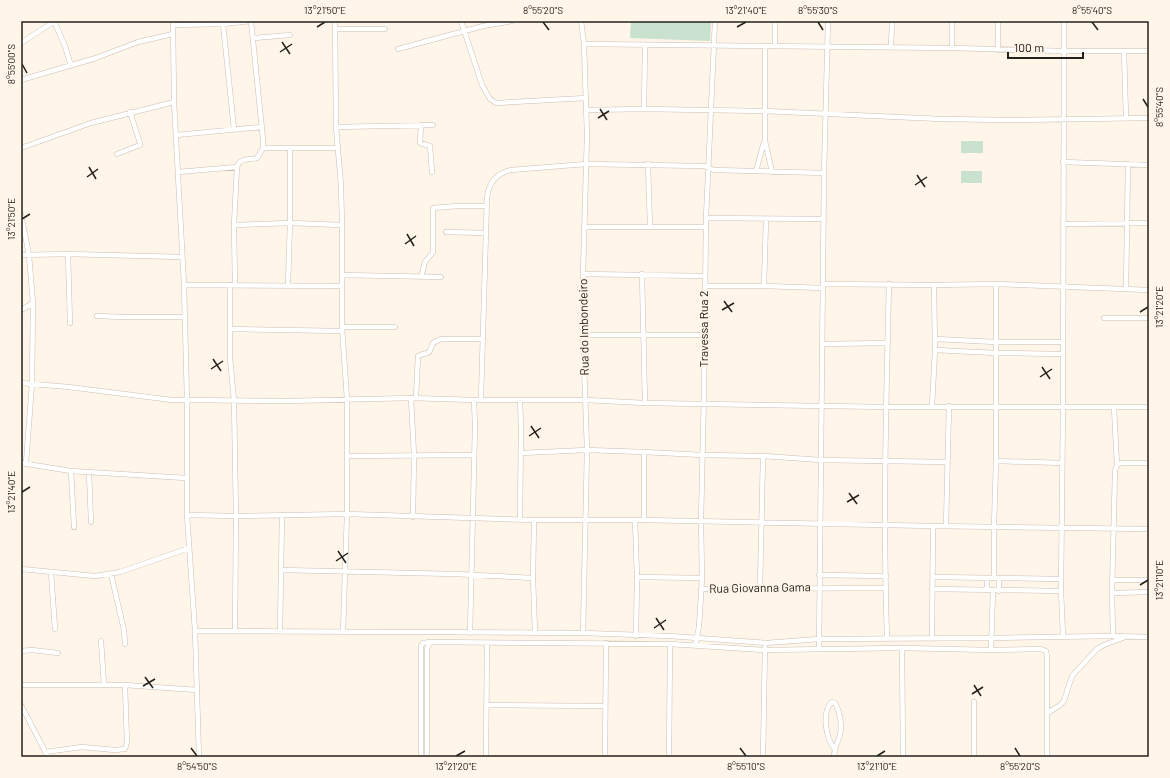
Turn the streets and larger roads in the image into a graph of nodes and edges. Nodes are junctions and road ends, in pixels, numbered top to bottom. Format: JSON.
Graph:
{"nodes":[{"id":1,"x":54,"y":21,"type":"edge"},
{"id":2,"x":251,"y":21,"type":"edge"},
{"id":3,"x":335,"y":21,"type":"edge"},
{"id":4,"x":461,"y":21,"type":"edge"},
{"id":5,"x":512,"y":21,"type":"edge"},
{"id":6,"x":581,"y":21,"type":"edge"},
{"id":7,"x":715,"y":21,"type":"edge"},
{"id":8,"x":775,"y":21,"type":"edge"},
{"id":9,"x":828,"y":21,"type":"edge"},
{"id":10,"x":892,"y":21,"type":"edge"},
{"id":11,"x":952,"y":21,"type":"edge"},
{"id":12,"x":998,"y":21,"type":"edge"},
{"id":13,"x":1064,"y":21,"type":"edge"},
{"id":14,"x":173,"y":23,"type":"edge"},
{"id":15,"x":223,"y":24,"type":"junction"},
{"id":16,"x":335,"y":29,"type":"junction"},
{"id":17,"x":385,"y":29,"type":"dead end"},
{"id":18,"x":465,"y":31,"type":"junction"},
{"id":19,"x":173,"y":34,"type":"junction"},
{"id":20,"x":290,"y":35,"type":"dead end"},
{"id":21,"x":253,"y":38,"type":"junction"},
{"id":22,"x":21,"y":43,"type":"edge"},
{"id":23,"x":584,"y":44,"type":"junction"},
{"id":24,"x":645,"y":45,"type":"junction"},
{"id":25,"x":714,"y":46,"type":"junction"},
{"id":26,"x":765,"y":46,"type":"junction"},
{"id":27,"x":775,"y":46,"type":"junction"},
{"id":28,"x":828,"y":47,"type":"junction"},
{"id":29,"x":891,"y":47,"type":"junction"},
{"id":30,"x":952,"y":48,"type":"junction"},
{"id":31,"x":398,"y":49,"type":"dead end"},
{"id":32,"x":998,"y":50,"type":"junction"},
{"id":33,"x":1064,"y":51,"type":"junction"},
{"id":34,"x":1124,"y":51,"type":"junction"},
{"id":35,"x":1149,"y":51,"type":"edge"},
{"id":36,"x":71,"y":66,"type":"junction"},
{"id":37,"x":21,"y":80,"type":"edge"},
{"id":38,"x":586,"y":98,"type":"junction"},
{"id":39,"x":174,"y":102,"type":"junction"},
{"id":40,"x":644,"y":109,"type":"junction"},
{"id":41,"x":586,"y":110,"type":"junction"},
{"id":42,"x":711,"y":111,"type":"junction"},
{"id":43,"x":764,"y":111,"type":"junction"},
{"id":44,"x":130,"y":112,"type":"junction"},
{"id":45,"x":826,"y":114,"type":"junction"},
{"id":46,"x":1126,"y":118,"type":"junction"},
{"id":47,"x":1149,"y":118,"type":"edge"},
{"id":48,"x":1063,"y":119,"type":"junction"},
{"id":49,"x":421,"y":125,"type":"junction"},
{"id":50,"x":433,"y":125,"type":"dead end"},
{"id":51,"x":262,"y":127,"type":"junction"},
{"id":52,"x":336,"y":127,"type":"junction"},
{"id":53,"x":234,"y":129,"type":"junction"},
{"id":54,"x":176,"y":135,"type":"junction"},
{"id":55,"x":765,"y":141,"type":"junction"},
{"id":56,"x":21,"y":148,"type":"edge"},
{"id":57,"x":263,"y":148,"type":"junction"},
{"id":58,"x":338,"y":148,"type":"junction"},
{"id":59,"x":290,"y":149,"type":"junction"},
{"id":60,"x":117,"y":154,"type":"dead end"},
{"id":61,"x":1063,"y":162,"type":"junction"},
{"id":62,"x":586,"y":164,"type":"junction"},
{"id":63,"x":648,"y":164,"type":"junction"},
{"id":64,"x":1128,"y":164,"type":"junction"},
{"id":65,"x":1149,"y":165,"type":"edge"},
{"id":66,"x":237,"y":167,"type":"junction"},
{"id":67,"x":709,"y":168,"type":"junction"},
{"id":68,"x":756,"y":171,"type":"junction"},
{"id":69,"x":178,"y":172,"type":"junction"},
{"id":70,"x":432,"y":172,"type":"dead end"},
{"id":71,"x":772,"y":172,"type":"junction"},
{"id":72,"x":824,"y":173,"type":"junction"},
{"id":73,"x":486,"y":206,"type":"junction"},
{"id":74,"x":21,"y":214,"type":"edge"},
{"id":75,"x":706,"y":218,"type":"junction"},
{"id":76,"x":824,"y":219,"type":"junction"},
{"id":77,"x":766,"y":220,"type":"junction"},
{"id":78,"x":290,"y":223,"type":"junction"},
{"id":79,"x":1126,"y":223,"type":"junction"},
{"id":80,"x":1149,"y":223,"type":"edge"},
{"id":81,"x":234,"y":224,"type":"junction"},
{"id":82,"x":1063,"y":224,"type":"junction"},
{"id":83,"x":342,"y":225,"type":"junction"},
{"id":84,"x":585,"y":227,"type":"junction"},
{"id":85,"x":650,"y":227,"type":"junction"},
{"id":86,"x":706,"y":227,"type":"junction"},
{"id":87,"x":446,"y":232,"type":"dead end"},
{"id":88,"x":486,"y":233,"type":"junction"},
{"id":89,"x":29,"y":254,"type":"junction"},
{"id":90,"x":68,"y":254,"type":"junction"},
{"id":91,"x":21,"y":255,"type":"edge"},
{"id":92,"x":182,"y":257,"type":"junction"},
{"id":93,"x":583,"y":274,"type":"junction"},
{"id":94,"x":642,"y":274,"type":"junction"},
{"id":95,"x":342,"y":275,"type":"junction"},
{"id":96,"x":441,"y":276,"type":"dead end"},
{"id":97,"x":705,"y":276,"type":"junction"},
{"id":98,"x":421,"y":277,"type":"junction"},
{"id":99,"x":889,"y":284,"type":"junction"},
{"id":100,"x":996,"y":284,"type":"junction"},
{"id":101,"x":184,"y":285,"type":"junction"},
{"id":102,"x":232,"y":285,"type":"junction"},
{"id":103,"x":288,"y":285,"type":"junction"},
{"id":104,"x":934,"y":285,"type":"junction"},
{"id":105,"x":342,"y":286,"type":"junction"},
{"id":106,"x":705,"y":286,"type":"junction"},
{"id":107,"x":764,"y":286,"type":"junction"},
{"id":108,"x":824,"y":286,"type":"junction"},
{"id":109,"x":1063,"y":286,"type":"junction"},
{"id":110,"x":1126,"y":289,"type":"junction"},
{"id":111,"x":1149,"y":290,"type":"edge"},
{"id":112,"x":33,"y":303,"type":"junction"},
{"id":113,"x":21,"y":310,"type":"edge"},
{"id":114,"x":97,"y":316,"type":"dead end"},
{"id":115,"x":184,"y":317,"type":"junction"},
{"id":116,"x":1104,"y":318,"type":"dead end"},
{"id":117,"x":1149,"y":318,"type":"edge"},
{"id":118,"x":70,"y":324,"type":"dead end"},
{"id":119,"x":395,"y":327,"type":"dead end"},
{"id":120,"x":230,"y":329,"type":"junction"},
{"id":121,"x":342,"y":329,"type":"junction"},
{"id":122,"x":644,"y":334,"type":"junction"},
{"id":123,"x":583,"y":335,"type":"junction"},
{"id":124,"x":704,"y":335,"type":"junction"},
{"id":125,"x":483,"y":339,"type":"junction"},
{"id":126,"x":935,"y":339,"type":"junction"},
{"id":127,"x":996,"y":342,"type":"junction"},
{"id":128,"x":1062,"y":342,"type":"junction"},
{"id":129,"x":888,"y":343,"type":"junction"},
{"id":130,"x":822,"y":344,"type":"junction"},
{"id":131,"x":935,"y":350,"type":"junction"},
{"id":132,"x":996,"y":353,"type":"junction"},
{"id":133,"x":1063,"y":354,"type":"junction"},
{"id":134,"x":21,"y":383,"type":"edge"},
{"id":135,"x":32,"y":384,"type":"junction"},
{"id":136,"x":411,"y":398,"type":"junction"},
{"id":137,"x":416,"y":398,"type":"junction"},
{"id":138,"x":347,"y":399,"type":"junction"},
{"id":139,"x":187,"y":400,"type":"junction"},
{"id":140,"x":474,"y":400,"type":"junction"},
{"id":141,"x":481,"y":400,"type":"junction"},
{"id":142,"x":520,"y":400,"type":"junction"},
{"id":143,"x":586,"y":400,"type":"junction"},
{"id":144,"x":234,"y":401,"type":"junction"},
{"id":145,"x":645,"y":403,"type":"junction"},
{"id":146,"x":704,"y":404,"type":"junction"},
{"id":147,"x":822,"y":406,"type":"junction"},
{"id":148,"x":932,"y":406,"type":"junction"},
{"id":149,"x":949,"y":406,"type":"junction"},
{"id":150,"x":1063,"y":406,"type":"junction"},
{"id":151,"x":887,"y":407,"type":"junction"},
{"id":152,"x":996,"y":407,"type":"junction"},
{"id":153,"x":1114,"y":407,"type":"junction"},
{"id":154,"x":1149,"y":407,"type":"edge"},
{"id":155,"x":587,"y":450,"type":"junction"},
{"id":156,"x":644,"y":452,"type":"junction"},
{"id":157,"x":520,"y":454,"type":"junction"},
{"id":158,"x":414,"y":455,"type":"junction"},
{"id":159,"x":473,"y":455,"type":"junction"},
{"id":160,"x":347,"y":456,"type":"junction"},
{"id":161,"x":702,"y":456,"type":"junction"},
{"id":162,"x":763,"y":456,"type":"junction"},
{"id":163,"x":821,"y":460,"type":"junction"},
{"id":164,"x":885,"y":461,"type":"junction"},
{"id":165,"x":996,"y":461,"type":"junction"},
{"id":166,"x":947,"y":462,"type":"junction"},
{"id":167,"x":23,"y":463,"type":"edge"},
{"id":168,"x":1062,"y":463,"type":"junction"},
{"id":169,"x":1149,"y":463,"type":"edge"},
{"id":170,"x":1117,"y":465,"type":"junction"},
{"id":171,"x":71,"y":470,"type":"junction"},
{"id":172,"x":89,"y":472,"type":"junction"},
{"id":173,"x":186,"y":478,"type":"junction"},
{"id":174,"x":347,"y":514,"type":"junction"},
{"id":175,"x":187,"y":515,"type":"junction"},
{"id":176,"x":282,"y":515,"type":"junction"},
{"id":177,"x":236,"y":516,"type":"junction"},
{"id":178,"x":413,"y":517,"type":"junction"},
{"id":179,"x":472,"y":518,"type":"junction"},
{"id":180,"x":520,"y":519,"type":"junction"},
{"id":181,"x":534,"y":520,"type":"junction"},
{"id":182,"x":584,"y":520,"type":"junction"},
{"id":183,"x":644,"y":520,"type":"junction"},
{"id":184,"x":701,"y":520,"type":"junction"},
{"id":185,"x":635,"y":521,"type":"junction"},
{"id":186,"x":90,"y":522,"type":"dead end"},
{"id":187,"x":761,"y":522,"type":"junction"},
{"id":188,"x":820,"y":524,"type":"junction"},
{"id":189,"x":885,"y":525,"type":"junction"},
{"id":190,"x":933,"y":526,"type":"junction"},
{"id":191,"x":946,"y":526,"type":"junction"},
{"id":192,"x":74,"y":527,"type":"dead end"},
{"id":193,"x":994,"y":527,"type":"junction"},
{"id":194,"x":1061,"y":528,"type":"junction"},
{"id":195,"x":1114,"y":528,"type":"junction"},
{"id":196,"x":1149,"y":529,"type":"edge"},
{"id":197,"x":189,"y":548,"type":"junction"},
{"id":198,"x":21,"y":569,"type":"edge"},
{"id":199,"x":281,"y":570,"type":"junction"},
{"id":200,"x":346,"y":571,"type":"junction"},
{"id":201,"x":51,"y":572,"type":"junction"},
{"id":202,"x":111,"y":574,"type":"junction"},
{"id":203,"x":472,"y":574,"type":"junction"},
{"id":204,"x":819,"y":575,"type":"junction"},
{"id":205,"x":886,"y":576,"type":"junction"},
{"id":206,"x":637,"y":577,"type":"junction"},
{"id":207,"x":933,"y":577,"type":"junction"},
{"id":208,"x":533,"y":578,"type":"junction"},
{"id":209,"x":702,"y":578,"type":"junction"},
{"id":210,"x":987,"y":578,"type":"junction"},
{"id":211,"x":996,"y":578,"type":"junction"},
{"id":212,"x":1061,"y":579,"type":"junction"},
{"id":213,"x":1113,"y":580,"type":"junction"},
{"id":214,"x":1149,"y":580,"type":"edge"},
{"id":215,"x":819,"y":587,"type":"junction"},
{"id":216,"x":760,"y":588,"type":"junction"},
{"id":217,"x":885,"y":588,"type":"junction"},
{"id":218,"x":701,"y":589,"type":"junction"},
{"id":219,"x":932,"y":589,"type":"junction"},
{"id":220,"x":987,"y":590,"type":"junction"},
{"id":221,"x":993,"y":591,"type":"junction"},
{"id":222,"x":999,"y":591,"type":"junction"},
{"id":223,"x":1061,"y":591,"type":"junction"},
{"id":224,"x":1149,"y":592,"type":"edge"},
{"id":225,"x":1112,"y":593,"type":"junction"},
{"id":226,"x":55,"y":629,"type":"dead end"},
{"id":227,"x":195,"y":630,"type":"junction"},
{"id":228,"x":235,"y":630,"type":"junction"},
{"id":229,"x":280,"y":631,"type":"junction"},
{"id":230,"x":343,"y":632,"type":"junction"},
{"id":231,"x":470,"y":633,"type":"junction"},
{"id":232,"x":535,"y":633,"type":"junction"},
{"id":233,"x":583,"y":633,"type":"junction"},
{"id":234,"x":636,"y":636,"type":"junction"},
{"id":235,"x":1062,"y":636,"type":"junction"},
{"id":236,"x":1113,"y":636,"type":"junction"},
{"id":237,"x":1126,"y":636,"type":"junction"},
{"id":238,"x":1149,"y":637,"type":"edge"},
{"id":239,"x":697,"y":638,"type":"junction"},
{"id":240,"x":932,"y":638,"type":"junction"},
{"id":241,"x":991,"y":638,"type":"junction"},
{"id":242,"x":819,"y":639,"type":"junction"},
{"id":243,"x":887,"y":639,"type":"junction"},
{"id":244,"x":101,"y":641,"type":"dead end"},
{"id":245,"x":430,"y":642,"type":"junction"},
{"id":246,"x":766,"y":642,"type":"junction"},
{"id":247,"x":487,"y":643,"type":"junction"},
{"id":248,"x":606,"y":643,"type":"junction"},
{"id":249,"x":125,"y":644,"type":"dead end"},
{"id":250,"x":670,"y":644,"type":"junction"},
{"id":251,"x":695,"y":646,"type":"junction"},
{"id":252,"x":902,"y":648,"type":"junction"},
{"id":253,"x":819,"y":649,"type":"junction"},
{"id":254,"x":764,"y":650,"type":"junction"},
{"id":255,"x":991,"y":650,"type":"junction"},
{"id":256,"x":21,"y":651,"type":"edge"},
{"id":257,"x":58,"y":652,"type":"dead end"},
{"id":258,"x":21,"y":685,"type":"edge"},
{"id":259,"x":104,"y":685,"type":"junction"},
{"id":260,"x":125,"y":685,"type":"junction"},
{"id":261,"x":197,"y":690,"type":"junction"},
{"id":262,"x":974,"y":702,"type":"dead end"},
{"id":263,"x":21,"y":705,"type":"edge"},
{"id":264,"x":486,"y":705,"type":"junction"},
{"id":265,"x":605,"y":706,"type":"junction"},
{"id":266,"x":1047,"y":713,"type":"junction"},
{"id":267,"x":834,"y":748,"type":"junction"},
{"id":268,"x":45,"y":752,"type":"junction"},
{"id":269,"x":48,"y":757,"type":"edge"},
{"id":270,"x":199,"y":757,"type":"edge"},
{"id":271,"x":421,"y":757,"type":"edge"},
{"id":272,"x":427,"y":757,"type":"edge"},
{"id":273,"x":486,"y":757,"type":"edge"},
{"id":274,"x":605,"y":757,"type":"edge"},
{"id":275,"x":669,"y":757,"type":"edge"},
{"id":276,"x":763,"y":757,"type":"edge"},
{"id":277,"x":834,"y":757,"type":"edge"},
{"id":278,"x":903,"y":757,"type":"edge"},
{"id":279,"x":974,"y":757,"type":"edge"},
{"id":280,"x":1047,"y":757,"type":"edge"}],
"edges":[{"from":1,"to":22,"type":"street"},
{"from":1,"to":36,"type":"street"},
{"from":2,"to":15,"type":"street"},
{"from":2,"to":21,"type":"street"},
{"from":3,"to":16,"type":"street"},
{"from":4,"to":18,"type":"street"},
{"from":5,"to":18,"type":"street"},
{"from":6,"to":23,"type":"street","name":"Rua do Imbondeiro"},
{"from":7,"to":25,"type":"street","name":"Travessa Rua 2"},
{"from":8,"to":27,"type":"street"},
{"from":9,"to":28,"type":"street"},
{"from":10,"to":29,"type":"street"},
{"from":11,"to":30,"type":"street"},
{"from":12,"to":32,"type":"street"},
{"from":13,"to":33,"type":"street"},
{"from":14,"to":15,"type":"street"},
{"from":14,"to":19,"type":"street"},
{"from":15,"to":53,"type":"street"},
{"from":16,"to":17,"type":"street"},
{"from":16,"to":52,"type":"street"},
{"from":18,"to":31,"type":"street"},
{"from":18,"to":38,"type":"street"},
{"from":19,"to":36,"type":"street"},
{"from":19,"to":39,"type":"street"},
{"from":20,"to":21,"type":"street"},
{"from":21,"to":51,"type":"street"},
{"from":23,"to":24,"type":"street"},
{"from":23,"to":38,"type":"street","name":"Rua do Imbondeiro"},
{"from":24,"to":25,"type":"street"},
{"from":24,"to":40,"type":"street"},
{"from":25,"to":26,"type":"street"},
{"from":25,"to":42,"type":"street","name":"Travessa Rua 2"},
{"from":26,"to":27,"type":"street"},
{"from":26,"to":43,"type":"street"},
{"from":27,"to":28,"type":"street"},
{"from":28,"to":29,"type":"street"},
{"from":28,"to":45,"type":"street"},
{"from":29,"to":30,"type":"street"},
{"from":30,"to":32,"type":"street"},
{"from":32,"to":33,"type":"street"},
{"from":33,"to":34,"type":"street"},
{"from":33,"to":48,"type":"street"},
{"from":34,"to":35,"type":"street"},
{"from":34,"to":46,"type":"street"},
{"from":36,"to":37,"type":"street"},
{"from":38,"to":41,"type":"street","name":"Rua do Imbondeiro"},
{"from":39,"to":44,"type":"street"},
{"from":39,"to":54,"type":"street"},
{"from":40,"to":41,"type":"street"},
{"from":40,"to":42,"type":"street"},
{"from":41,"to":62,"type":"street","name":"Rua do Imbondeiro"},
{"from":42,"to":43,"type":"street"},
{"from":42,"to":67,"type":"street","name":"Travessa Rua 2"},
{"from":43,"to":45,"type":"street"},
{"from":43,"to":55,"type":"street"},
{"from":44,"to":56,"type":"street"},
{"from":44,"to":60,"type":"street"},
{"from":45,"to":48,"type":"street"},
{"from":45,"to":72,"type":"street"},
{"from":46,"to":47,"type":"street"},
{"from":46,"to":48,"type":"street"},
{"from":48,"to":61,"type":"street"},
{"from":49,"to":50,"type":"street"},
{"from":49,"to":52,"type":"street"},
{"from":49,"to":70,"type":"street"},
{"from":51,"to":53,"type":"street"},
{"from":51,"to":57,"type":"street"},
{"from":52,"to":58,"type":"street"},
{"from":53,"to":54,"type":"street"},
{"from":54,"to":69,"type":"street"},
{"from":55,"to":68,"type":"street"},
{"from":55,"to":71,"type":"street"},
{"from":57,"to":59,"type":"street"},
{"from":57,"to":66,"type":"street"},
{"from":58,"to":59,"type":"street"},
{"from":58,"to":83,"type":"street"},
{"from":59,"to":78,"type":"street"},
{"from":61,"to":64,"type":"street"},
{"from":61,"to":82,"type":"street"},
{"from":62,"to":63,"type":"street"},
{"from":62,"to":73,"type":"street"},
{"from":62,"to":84,"type":"street","name":"Rua do Imbondeiro"},
{"from":63,"to":67,"type":"street"},
{"from":63,"to":85,"type":"street"},
{"from":64,"to":65,"type":"street"},
{"from":64,"to":79,"type":"street"},
{"from":66,"to":69,"type":"street"},
{"from":66,"to":81,"type":"street"},
{"from":67,"to":68,"type":"street"},
{"from":67,"to":75,"type":"street","name":"Travessa Rua 2"},
{"from":68,"to":71,"type":"street"},
{"from":69,"to":92,"type":"street"},
{"from":71,"to":72,"type":"street"},
{"from":72,"to":76,"type":"street"},
{"from":73,"to":88,"type":"street"},
{"from":73,"to":98,"type":"street"},
{"from":74,"to":89,"type":"street"},
{"from":75,"to":77,"type":"street"},
{"from":75,"to":86,"type":"street","name":"Travessa Rua 2"},
{"from":76,"to":77,"type":"street"},
{"from":76,"to":108,"type":"street"},
{"from":77,"to":107,"type":"street"},
{"from":78,"to":81,"type":"street"},
{"from":78,"to":83,"type":"street"},
{"from":78,"to":103,"type":"street"},
{"from":79,"to":80,"type":"street"},
{"from":79,"to":82,"type":"street"},
{"from":79,"to":110,"type":"street"},
{"from":81,"to":102,"type":"street"},
{"from":82,"to":109,"type":"street"},
{"from":83,"to":95,"type":"street"},
{"from":84,"to":85,"type":"street"},
{"from":84,"to":93,"type":"street","name":"Rua do Imbondeiro"},
{"from":85,"to":86,"type":"street"},
{"from":86,"to":97,"type":"street","name":"Travessa Rua 2"},
{"from":87,"to":88,"type":"street"},
{"from":88,"to":125,"type":"street"},
{"from":89,"to":90,"type":"street"},
{"from":89,"to":91,"type":"street"},
{"from":89,"to":112,"type":"street"},
{"from":90,"to":92,"type":"street"},
{"from":90,"to":118,"type":"street"},
{"from":92,"to":101,"type":"street"},
{"from":93,"to":94,"type":"street"},
{"from":93,"to":123,"type":"street","name":"Rua do Imbondeiro"},
{"from":94,"to":97,"type":"street"},
{"from":94,"to":122,"type":"street"},
{"from":95,"to":98,"type":"street"},
{"from":95,"to":105,"type":"street"},
{"from":96,"to":98,"type":"street"},
{"from":97,"to":106,"type":"street","name":"Travessa Rua 2"},
{"from":99,"to":104,"type":"street"},
{"from":99,"to":108,"type":"street"},
{"from":99,"to":129,"type":"street"},
{"from":100,"to":104,"type":"street"},
{"from":100,"to":109,"type":"street"},
{"from":100,"to":127,"type":"street"},
{"from":101,"to":102,"type":"street"},
{"from":101,"to":115,"type":"street"},
{"from":102,"to":103,"type":"street"},
{"from":102,"to":120,"type":"street"},
{"from":103,"to":105,"type":"street"},
{"from":104,"to":126,"type":"street"},
{"from":105,"to":121,"type":"street"},
{"from":106,"to":107,"type":"street"},
{"from":106,"to":124,"type":"street","name":"Travessa Rua 2"},
{"from":107,"to":108,"type":"street"},
{"from":108,"to":130,"type":"street"},
{"from":109,"to":110,"type":"street"},
{"from":109,"to":128,"type":"street"},
{"from":110,"to":111,"type":"street"},
{"from":112,"to":113,"type":"street"},
{"from":112,"to":135,"type":"street"},
{"from":114,"to":115,"type":"street"},
{"from":115,"to":139,"type":"street"},
{"from":116,"to":117,"type":"street"},
{"from":119,"to":121,"type":"street"},
{"from":120,"to":121,"type":"street"},
{"from":120,"to":144,"type":"street"},
{"from":121,"to":138,"type":"street"},
{"from":122,"to":123,"type":"street"},
{"from":122,"to":124,"type":"street"},
{"from":122,"to":145,"type":"street"},
{"from":123,"to":143,"type":"street","name":"Rua do Imbondeiro"},
{"from":124,"to":146,"type":"street","name":"Travessa Rua 2"},
{"from":125,"to":137,"type":"street"},
{"from":125,"to":141,"type":"street"},
{"from":126,"to":127,"type":"street"},
{"from":126,"to":131,"type":"street"},
{"from":127,"to":128,"type":"street"},
{"from":127,"to":132,"type":"street"},
{"from":128,"to":133,"type":"street"},
{"from":129,"to":130,"type":"street"},
{"from":129,"to":151,"type":"street"},
{"from":130,"to":147,"type":"street"},
{"from":131,"to":132,"type":"street"},
{"from":131,"to":148,"type":"street"},
{"from":132,"to":133,"type":"street"},
{"from":132,"to":152,"type":"street"},
{"from":133,"to":150,"type":"street"},
{"from":134,"to":135,"type":"street"},
{"from":135,"to":139,"type":"street"},
{"from":135,"to":167,"type":"street"},
{"from":136,"to":137,"type":"street"},
{"from":136,"to":138,"type":"street"},
{"from":136,"to":158,"type":"street"},
{"from":137,"to":140,"type":"street"},
{"from":138,"to":144,"type":"street"},
{"from":138,"to":160,"type":"street"},
{"from":139,"to":144,"type":"street"},
{"from":139,"to":173,"type":"street"},
{"from":140,"to":141,"type":"street"},
{"from":140,"to":159,"type":"street"},
{"from":141,"to":142,"type":"street"},
{"from":142,"to":143,"type":"street"},
{"from":142,"to":157,"type":"street"},
{"from":143,"to":145,"type":"street"},
{"from":143,"to":155,"type":"street","name":"Rua do Imbondeiro"},
{"from":144,"to":177,"type":"street"},
{"from":145,"to":146,"type":"street"},
{"from":146,"to":147,"type":"street"},
{"from":146,"to":161,"type":"street","name":"Travessa Rua 2"},
{"from":147,"to":151,"type":"street"},
{"from":147,"to":163,"type":"street"},
{"from":148,"to":149,"type":"street"},
{"from":148,"to":151,"type":"street"},
{"from":149,"to":152,"type":"street"},
{"from":149,"to":166,"type":"street"},
{"from":150,"to":152,"type":"street"},
{"from":150,"to":153,"type":"street"},
{"from":150,"to":168,"type":"street"},
{"from":151,"to":164,"type":"street"},
{"from":152,"to":165,"type":"street"},
{"from":153,"to":154,"type":"street"},
{"from":153,"to":170,"type":"street"},
{"from":155,"to":156,"type":"street"},
{"from":155,"to":157,"type":"street"},
{"from":155,"to":182,"type":"street","name":"Rua do Imbondeiro"},
{"from":156,"to":161,"type":"street"},
{"from":156,"to":183,"type":"street"},
{"from":157,"to":180,"type":"street"},
{"from":158,"to":159,"type":"street"},
{"from":158,"to":160,"type":"street"},
{"from":158,"to":178,"type":"street"},
{"from":159,"to":179,"type":"street"},
{"from":160,"to":174,"type":"street"},
{"from":161,"to":162,"type":"street"},
{"from":161,"to":184,"type":"street","name":"Travessa Rua 2"},
{"from":162,"to":163,"type":"street"},
{"from":162,"to":187,"type":"street"},
{"from":163,"to":164,"type":"street"},
{"from":163,"to":188,"type":"street"},
{"from":164,"to":166,"type":"street"},
{"from":164,"to":189,"type":"street"},
{"from":165,"to":168,"type":"street"},
{"from":165,"to":193,"type":"street"},
{"from":166,"to":191,"type":"street"},
{"from":167,"to":171,"type":"street"},
{"from":168,"to":194,"type":"street"},
{"from":169,"to":170,"type":"street"},
{"from":170,"to":195,"type":"street"},
{"from":171,"to":172,"type":"street"},
{"from":171,"to":192,"type":"street"},
{"from":172,"to":173,"type":"street"},
{"from":172,"to":186,"type":"street"},
{"from":173,"to":175,"type":"street"},
{"from":174,"to":176,"type":"street"},
{"from":174,"to":178,"type":"street"},
{"from":174,"to":200,"type":"street"},
{"from":175,"to":177,"type":"street"},
{"from":175,"to":197,"type":"street"},
{"from":176,"to":177,"type":"street"},
{"from":176,"to":199,"type":"street"},
{"from":177,"to":228,"type":"street"},
{"from":178,"to":179,"type":"street"},
{"from":179,"to":180,"type":"street"},
{"from":179,"to":203,"type":"street"},
{"from":180,"to":181,"type":"street"},
{"from":181,"to":182,"type":"street"},
{"from":181,"to":208,"type":"street"},
{"from":182,"to":185,"type":"street"},
{"from":182,"to":233,"type":"street","name":"Rua do Imbondeiro"},
{"from":183,"to":184,"type":"street"},
{"from":183,"to":185,"type":"street"},
{"from":184,"to":187,"type":"street"},
{"from":184,"to":209,"type":"street","name":"Travessa Rua 2"},
{"from":185,"to":206,"type":"street"},
{"from":187,"to":188,"type":"street"},
{"from":187,"to":216,"type":"street"},
{"from":188,"to":189,"type":"street"},
{"from":188,"to":204,"type":"street"},
{"from":189,"to":190,"type":"street"},
{"from":189,"to":205,"type":"street"},
{"from":190,"to":191,"type":"street"},
{"from":190,"to":207,"type":"street"},
{"from":191,"to":193,"type":"street"},
{"from":193,"to":194,"type":"street"},
{"from":193,"to":211,"type":"street"},
{"from":194,"to":195,"type":"street"},
{"from":194,"to":212,"type":"street"},
{"from":195,"to":196,"type":"street"},
{"from":195,"to":213,"type":"street"},
{"from":197,"to":202,"type":"street"},
{"from":197,"to":227,"type":"street"},
{"from":198,"to":201,"type":"street"},
{"from":199,"to":200,"type":"street"},
{"from":199,"to":229,"type":"street"},
{"from":200,"to":203,"type":"street"},
{"from":200,"to":230,"type":"street"},
{"from":201,"to":202,"type":"street"},
{"from":201,"to":226,"type":"street"},
{"from":202,"to":249,"type":"street"},
{"from":203,"to":208,"type":"street"},
{"from":203,"to":231,"type":"street"},
{"from":204,"to":205,"type":"street"},
{"from":204,"to":215,"type":"street"},
{"from":205,"to":217,"type":"street"},
{"from":206,"to":209,"type":"street"},
{"from":206,"to":234,"type":"street"},
{"from":207,"to":210,"type":"street"},
{"from":207,"to":219,"type":"street"},
{"from":208,"to":232,"type":"street"},
{"from":209,"to":218,"type":"street","name":"Travessa Rua 2"},
{"from":210,"to":211,"type":"street"},
{"from":210,"to":220,"type":"street"},
{"from":211,"to":212,"type":"street"},
{"from":211,"to":222,"type":"street"},
{"from":212,"to":223,"type":"street"},
{"from":213,"to":214,"type":"street"},
{"from":213,"to":225,"type":"street"},
{"from":215,"to":216,"type":"street","name":"Rua Giovanna Gama"},
{"from":215,"to":217,"type":"street","name":"Rua Giovanna Gama"},
{"from":215,"to":242,"type":"street"},
{"from":216,"to":218,"type":"street","name":"Rua Giovanna Gama"},
{"from":217,"to":243,"type":"street"},
{"from":218,"to":239,"type":"street","name":"Travessa Rua 2"},
{"from":219,"to":220,"type":"street"},
{"from":219,"to":240,"type":"street"},
{"from":220,"to":221,"type":"street"},
{"from":221,"to":222,"type":"street"},
{"from":221,"to":241,"type":"street"},
{"from":222,"to":223,"type":"street"},
{"from":223,"to":235,"type":"street"},
{"from":224,"to":225,"type":"street"},
{"from":225,"to":236,"type":"street"},
{"from":227,"to":228,"type":"street"},
{"from":227,"to":261,"type":"street"},
{"from":228,"to":229,"type":"street"},
{"from":229,"to":230,"type":"street"},
{"from":230,"to":231,"type":"street"},
{"from":231,"to":232,"type":"street"},
{"from":232,"to":233,"type":"street"},
{"from":233,"to":234,"type":"street"},
{"from":234,"to":239,"type":"street"},
{"from":235,"to":236,"type":"street"},
{"from":235,"to":241,"type":"street"},
{"from":236,"to":237,"type":"street"},
{"from":237,"to":238,"type":"street"},
{"from":237,"to":266,"type":"street"},
{"from":239,"to":246,"type":"street"},
{"from":239,"to":251,"type":"street","name":"Travessa Rua 2"},
{"from":240,"to":241,"type":"street"},
{"from":240,"to":243,"type":"street"},
{"from":241,"to":255,"type":"street"},
{"from":242,"to":243,"type":"street"},
{"from":242,"to":246,"type":"street"},
{"from":242,"to":253,"type":"street"},
{"from":244,"to":259,"type":"street"},
{"from":245,"to":247,"type":"street"},
{"from":245,"to":271,"type":"street"},
{"from":245,"to":272,"type":"street"},
{"from":246,"to":254,"type":"street"},
{"from":247,"to":248,"type":"street"},
{"from":247,"to":264,"type":"street"},
{"from":248,"to":250,"type":"street"},
{"from":248,"to":265,"type":"street"},
{"from":250,"to":251,"type":"street"},
{"from":250,"to":275,"type":"street"},
{"from":251,"to":254,"type":"street"},
{"from":252,"to":253,"type":"street"},
{"from":252,"to":255,"type":"street"},
{"from":252,"to":278,"type":"street"},
{"from":253,"to":254,"type":"street"},
{"from":254,"to":276,"type":"street"},
{"from":255,"to":266,"type":"street"},
{"from":256,"to":257,"type":"street"},
{"from":258,"to":259,"type":"street"},
{"from":259,"to":260,"type":"street"},
{"from":260,"to":261,"type":"street"},
{"from":260,"to":268,"type":"street"},
{"from":261,"to":270,"type":"street"},
{"from":262,"to":279,"type":"street"},
{"from":263,"to":268,"type":"street"},
{"from":264,"to":265,"type":"street"},
{"from":264,"to":273,"type":"street"},
{"from":265,"to":274,"type":"street"},
{"from":266,"to":280,"type":"street"},
{"from":267,"to":267,"type":"street"},
{"from":267,"to":277,"type":"street"},
{"from":268,"to":269,"type":"street"}]}
